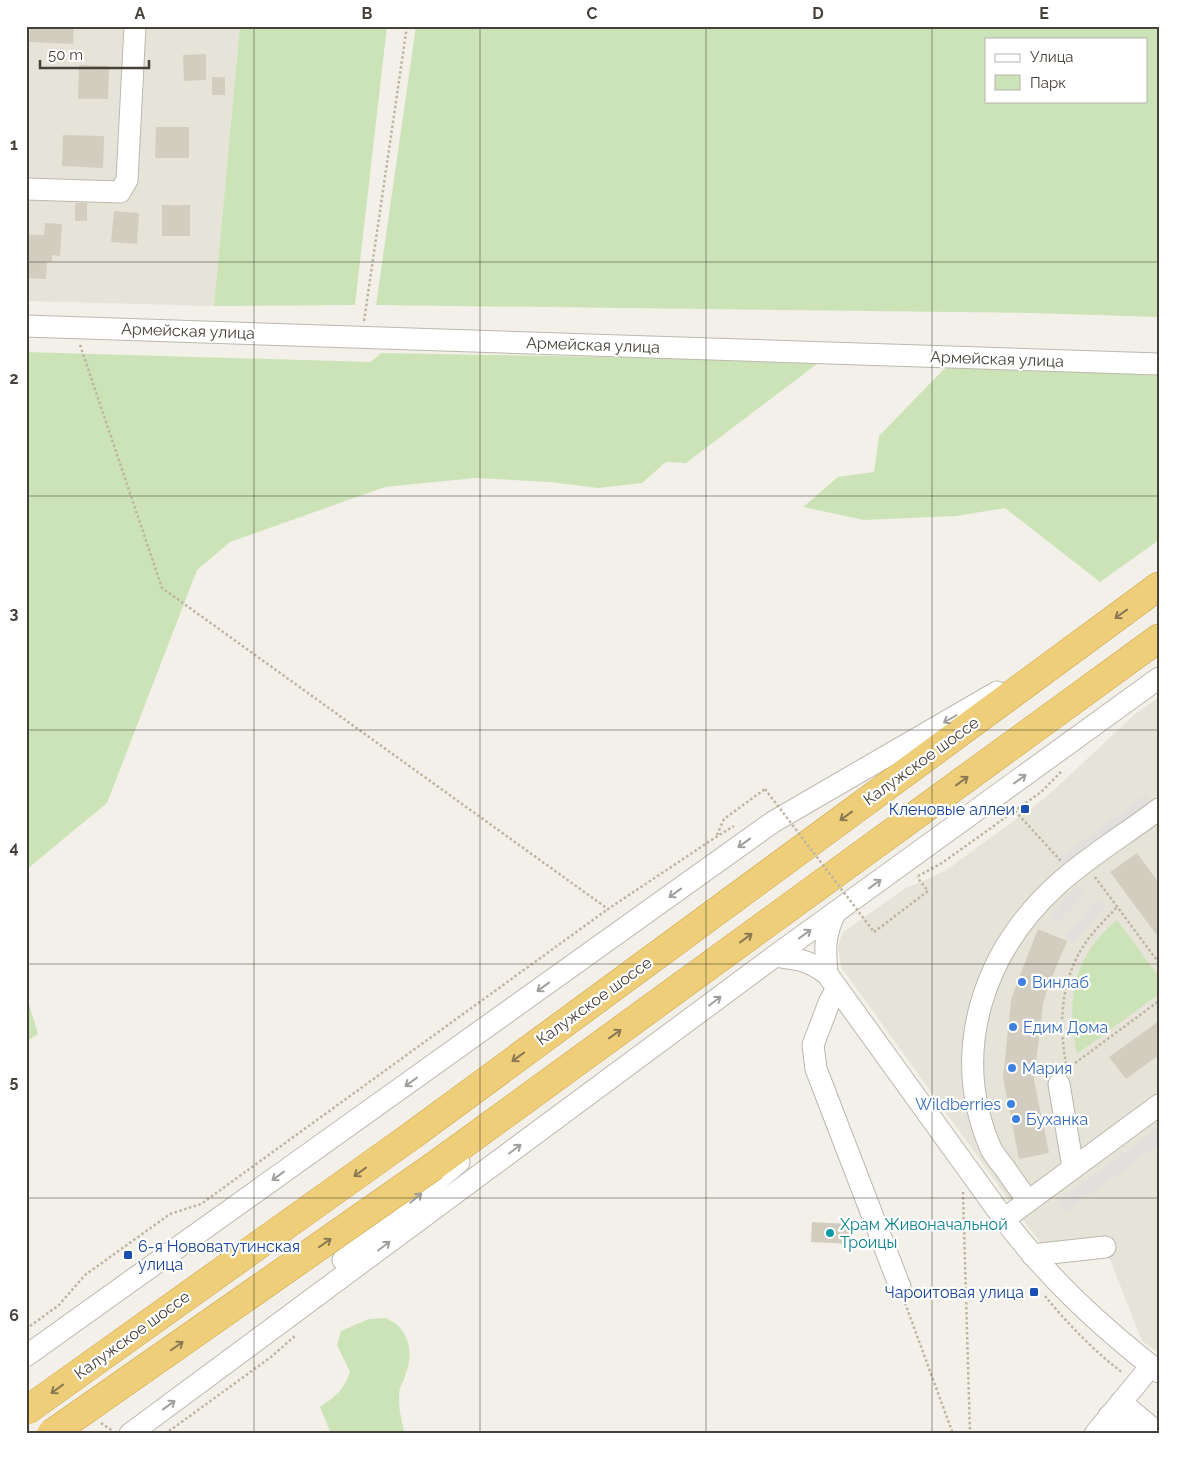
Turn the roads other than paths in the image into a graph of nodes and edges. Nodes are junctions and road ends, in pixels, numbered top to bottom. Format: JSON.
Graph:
{"nodes":[{"id":1,"x":135,"y":26,"type":"edge"},
{"id":2,"x":26,"y":189,"type":"edge"},
{"id":3,"x":26,"y":326,"type":"edge"},
{"id":4,"x":1159,"y":364,"type":"edge"},
{"id":5,"x":1159,"y":586,"type":"edge"},
{"id":6,"x":1159,"y":638,"type":"edge"},
{"id":7,"x":1083,"y":642,"type":"junction"},
{"id":8,"x":1159,"y":653,"type":"edge"},
{"id":9,"x":1159,"y":678,"type":"edge"},
{"id":10,"x":1049,"y":718,"type":"junction"},
{"id":11,"x":1156,"y":817,"type":"edge"},
{"id":12,"x":844,"y":916,"type":"junction"},
{"id":13,"x":775,"y":956,"type":"junction"},
{"id":14,"x":832,"y":981,"type":"junction"},
{"id":15,"x":583,"y":1057,"type":"junction"},
{"id":16,"x":1059,"y":1084,"type":"dead end"},
{"id":17,"x":1159,"y":1105,"type":"edge"},
{"id":18,"x":1073,"y":1168,"type":"junction"},
{"id":19,"x":1028,"y":1201,"type":"junction"},
{"id":20,"x":1004,"y":1219,"type":"junction"},
{"id":21,"x":1105,"y":1247,"type":"dead end"},
{"id":22,"x":1032,"y":1255,"type":"junction"},
{"id":23,"x":900,"y":1287,"type":"road end"},
{"id":24,"x":26,"y":1356,"type":"edge"},
{"id":25,"x":1155,"y":1369,"type":"edge"},
{"id":26,"x":192,"y":1388,"type":"junction"},
{"id":27,"x":1115,"y":1409,"type":"junction"},
{"id":28,"x":26,"y":1410,"type":"edge"},
{"id":29,"x":51,"y":1434,"type":"edge"},
{"id":30,"x":130,"y":1434,"type":"edge"},
{"id":31,"x":1095,"y":1434,"type":"edge"},
{"id":32,"x":1130,"y":1434,"type":"edge"},
{"id":33,"x":1159,"y":1434,"type":"edge"}],
"edges":[{"from":1,"to":2,"type":"street"},
{"from":3,"to":4,"type":"street","name":"Армейская улица"},
{"from":5,"to":7,"type":"highway","name":"Калужское шоссе","one_way":true},
{"from":6,"to":10,"type":"highway","name":"Калужское шоссе"},
{"from":7,"to":24,"type":"street","one_way":true},
{"from":7,"to":28,"type":"highway","name":"Калужское шоссе","one_way":true,"bridge":true},
{"from":8,"to":10,"type":"street"},
{"from":12,"to":9,"type":"street","one_way":true},
{"from":15,"to":10,"type":"highway","name":"Калужское шоссе","one_way":true},
{"from":11,"to":19,"type":"street"},
{"from":13,"to":12,"type":"street","one_way":true},
{"from":12,"to":14,"type":"street"},
{"from":13,"to":14,"type":"street"},
{"from":26,"to":13,"type":"street","one_way":true},
{"from":14,"to":20,"type":"street"},
{"from":14,"to":23,"type":"street"},
{"from":26,"to":15,"type":"street","one_way":true},
{"from":29,"to":15,"type":"highway","name":"Калужское шоссе","one_way":true,"bridge":true},
{"from":16,"to":18,"type":"street"},
{"from":17,"to":18,"type":"street"},
{"from":18,"to":19,"type":"street"},
{"from":19,"to":20,"type":"street"},
{"from":20,"to":22,"type":"street"},
{"from":21,"to":22,"type":"street"},
{"from":22,"to":25,"type":"street"},
{"from":25,"to":27,"type":"street"},
{"from":30,"to":26,"type":"street","one_way":true},
{"from":27,"to":31,"type":"street"},
{"from":27,"to":32,"type":"street"},
{"from":27,"to":33,"type":"street"},
{"from":28,"to":29,"type":"street"}]}
